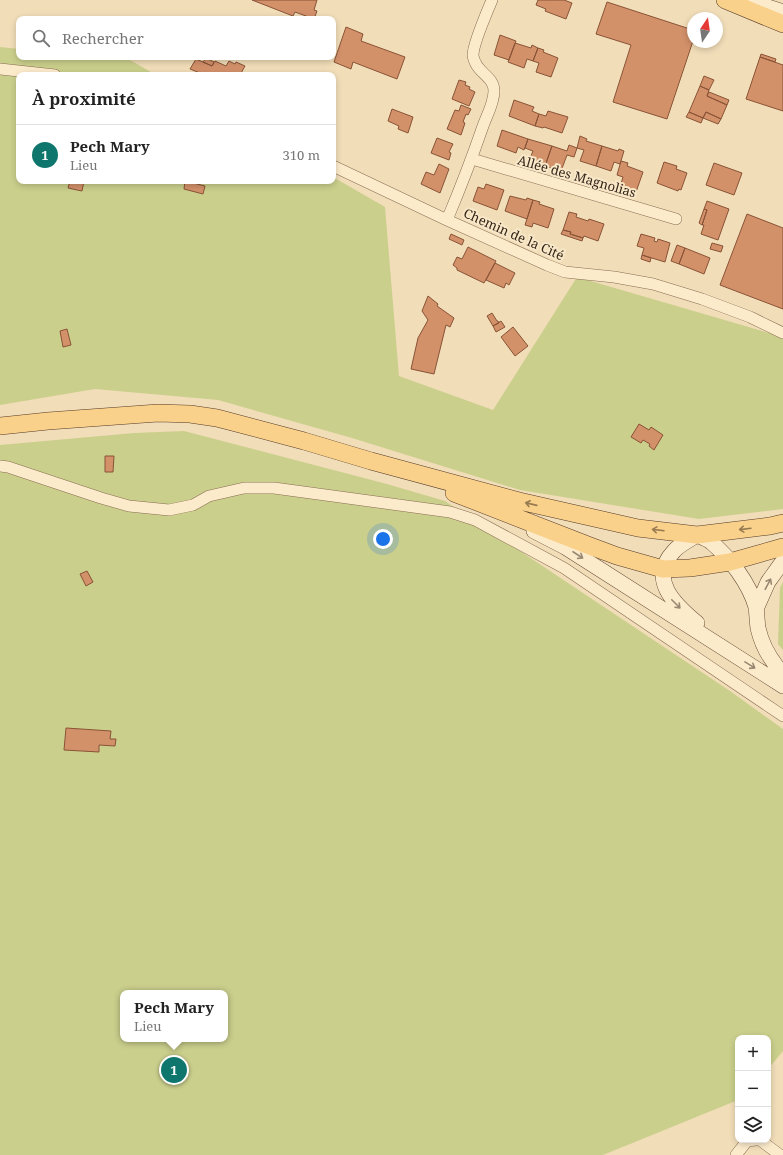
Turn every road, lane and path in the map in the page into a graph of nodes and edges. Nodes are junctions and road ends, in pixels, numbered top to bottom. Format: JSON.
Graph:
{"nodes":[{"id":1,"x":492,"y":0,"type":"edge"},
{"id":2,"x":725,"y":0,"type":"edge"},
{"id":3,"x":747,"y":0,"type":"edge"},
{"id":4,"x":783,"y":12,"type":"edge"},
{"id":5,"x":783,"y":24,"type":"edge"},
{"id":6,"x":0,"y":69,"type":"edge"},
{"id":7,"x":28,"y":72,"type":"edge"},
{"id":8,"x":472,"y":159,"type":"junction"},
{"id":9,"x":336,"y":167,"type":"edge"},
{"id":10,"x":676,"y":219,"type":"dead end"},
{"id":11,"x":447,"y":220,"type":"junction"},
{"id":12,"x":783,"y":333,"type":"edge"},
{"id":13,"x":0,"y":426,"type":"edge"},
{"id":14,"x":371,"y":461,"type":"junction"},
{"id":15,"x":0,"y":466,"type":"edge"},
{"id":16,"x":468,"y":499,"type":"junction"},
{"id":17,"x":783,"y":523,"type":"edge"},
{"id":18,"x":697,"y":535,"type":"junction"},
{"id":19,"x":783,"y":547,"type":"edge"},
{"id":20,"x":783,"y":561,"type":"edge"},
{"id":21,"x":730,"y":562,"type":"junction"},
{"id":22,"x":663,"y":569,"type":"junction"},
{"id":23,"x":756,"y":609,"type":"junction"},
{"id":24,"x":718,"y":645,"type":"junction"},
{"id":25,"x":783,"y":674,"type":"edge"},
{"id":26,"x":783,"y":686,"type":"edge"},
{"id":27,"x":783,"y":716,"type":"edge"},
{"id":28,"x":746,"y":1143,"type":"edge"},
{"id":29,"x":764,"y":1143,"type":"edge"},
{"id":30,"x":736,"y":1155,"type":"edge"},
{"id":31,"x":780,"y":1155,"type":"edge"}],
"edges":[{"from":1,"to":8,"type":"street"},
{"from":2,"to":5,"type":"main road"},
{"from":3,"to":4,"type":"street"},
{"from":6,"to":7,"type":"street"},
{"from":8,"to":10,"type":"street","name":"Allée des Magnolias"},
{"from":8,"to":11,"type":"street"},
{"from":9,"to":11,"type":"street","name":"Chemin de la Cité"},
{"from":11,"to":12,"type":"street","name":"Chemin de la Cité"},
{"from":13,"to":14,"type":"main road"},
{"from":14,"to":16,"type":"main road"},
{"from":18,"to":14,"type":"main road","one_way":true},
{"from":15,"to":27,"type":"street"},
{"from":16,"to":22,"type":"main road"},
{"from":16,"to":24,"type":"street","one_way":true},
{"from":17,"to":18,"type":"main road","one_way":true},
{"from":18,"to":21,"type":"street"},
{"from":18,"to":22,"type":"street"},
{"from":19,"to":21,"type":"main road"},
{"from":23,"to":20,"type":"street","one_way":true},
{"from":21,"to":22,"type":"main road"},
{"from":21,"to":23,"type":"street"},
{"from":22,"to":24,"type":"street","one_way":true},
{"from":23,"to":25,"type":"street"},
{"from":24,"to":26,"type":"street","one_way":true},
{"from":28,"to":30,"type":"street"},
{"from":29,"to":31,"type":"street"}]}
